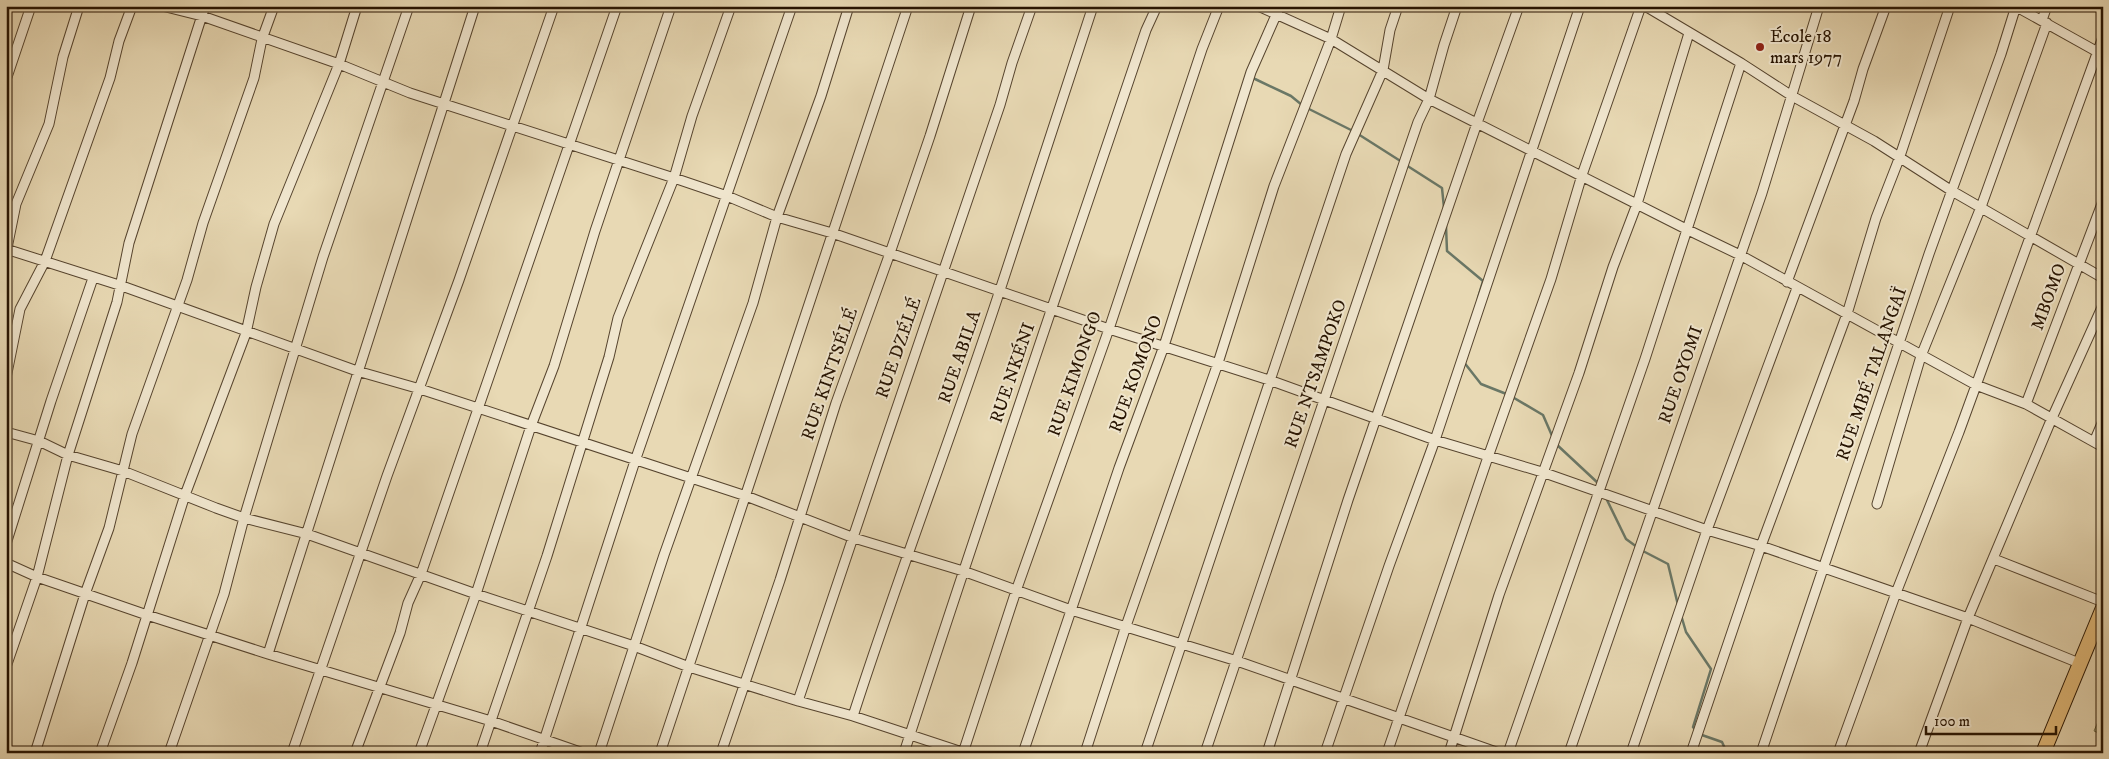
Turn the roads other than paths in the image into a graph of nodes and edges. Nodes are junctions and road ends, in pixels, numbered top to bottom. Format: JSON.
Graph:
{"nodes":[{"id":1,"x":30,"y":6,"type":"edge"},
{"id":2,"x":79,"y":6,"type":"edge"},
{"id":3,"x":132,"y":6,"type":"edge"},
{"id":4,"x":162,"y":6,"type":"edge"},
{"id":5,"x":204,"y":6,"type":"edge"},
{"id":6,"x":274,"y":6,"type":"edge"},
{"id":7,"x":357,"y":6,"type":"edge"},
{"id":8,"x":409,"y":6,"type":"edge"},
{"id":9,"x":475,"y":6,"type":"edge"},
{"id":10,"x":554,"y":6,"type":"edge"},
{"id":11,"x":616,"y":6,"type":"edge"},
{"id":12,"x":671,"y":6,"type":"edge"},
{"id":13,"x":731,"y":6,"type":"edge"},
{"id":14,"x":792,"y":6,"type":"edge"},
{"id":15,"x":850,"y":6,"type":"edge"},
{"id":16,"x":908,"y":6,"type":"edge"},
{"id":17,"x":971,"y":6,"type":"edge"},
{"id":18,"x":1032,"y":6,"type":"edge"},
{"id":19,"x":1093,"y":6,"type":"edge"},
{"id":20,"x":1157,"y":6,"type":"edge"},
{"id":21,"x":1219,"y":6,"type":"edge"},
{"id":22,"x":1258,"y":6,"type":"edge"},
{"id":23,"x":1280,"y":6,"type":"edge"},
{"id":24,"x":1341,"y":6,"type":"edge"},
{"id":25,"x":1398,"y":6,"type":"edge"},
{"id":26,"x":1458,"y":6,"type":"edge"},
{"id":27,"x":1519,"y":6,"type":"edge"},
{"id":28,"x":1580,"y":6,"type":"edge"},
{"id":29,"x":1643,"y":6,"type":"edge"},
{"id":30,"x":1819,"y":6,"type":"edge"},
{"id":31,"x":1886,"y":6,"type":"edge"},
{"id":32,"x":1950,"y":6,"type":"edge"},
{"id":33,"x":2015,"y":6,"type":"edge"},
{"id":34,"x":2047,"y":6,"type":"edge"},
{"id":35,"x":202,"y":16,"type":"junction"},
{"id":36,"x":1277,"y":16,"type":"junction"},
{"id":37,"x":2045,"y":22,"type":"junction"},
{"id":38,"x":1689,"y":33,"type":"junction"},
{"id":39,"x":2103,"y":37,"type":"edge"},
{"id":40,"x":262,"y":39,"type":"junction"},
{"id":41,"x":1331,"y":39,"type":"junction"},
{"id":42,"x":2100,"y":54,"type":"edge"},
{"id":43,"x":1741,"y":63,"type":"junction"},
{"id":44,"x":339,"y":64,"type":"junction"},
{"id":45,"x":1384,"y":70,"type":"junction"},
{"id":46,"x":6,"y":80,"type":"edge"},
{"id":47,"x":384,"y":82,"type":"junction"},
{"id":48,"x":1792,"y":96,"type":"junction"},
{"id":49,"x":1429,"y":99,"type":"junction"},
{"id":50,"x":444,"y":104,"type":"junction"},
{"id":51,"x":1477,"y":123,"type":"junction"},
{"id":52,"x":1844,"y":125,"type":"junction"},
{"id":53,"x":513,"y":126,"type":"junction"},
{"id":54,"x":569,"y":144,"type":"junction"},
{"id":55,"x":1531,"y":151,"type":"junction"},
{"id":56,"x":1899,"y":159,"type":"junction"},
{"id":57,"x":619,"y":160,"type":"junction"},
{"id":58,"x":1582,"y":175,"type":"junction"},
{"id":59,"x":674,"y":178,"type":"junction"},
{"id":60,"x":1952,"y":191,"type":"junction"},
{"id":61,"x":727,"y":196,"type":"junction"},
{"id":62,"x":2103,"y":201,"type":"edge"},
{"id":63,"x":1637,"y":204,"type":"junction"},
{"id":64,"x":1981,"y":207,"type":"junction"},
{"id":65,"x":777,"y":217,"type":"junction"},
{"id":66,"x":1688,"y":230,"type":"junction"},
{"id":67,"x":832,"y":233,"type":"junction"},
{"id":68,"x":2029,"y":235,"type":"junction"},
{"id":69,"x":7,"y":251,"type":"edge"},
{"id":70,"x":890,"y":253,"type":"junction"},
{"id":71,"x":1740,"y":255,"type":"junction"},
{"id":72,"x":44,"y":260,"type":"junction"},
{"id":73,"x":2078,"y":265,"type":"junction"},
{"id":74,"x":942,"y":270,"type":"junction"},
{"id":75,"x":93,"y":278,"type":"junction"},
{"id":76,"x":2103,"y":278,"type":"edge"},
{"id":77,"x":1787,"y":282,"type":"junction"},
{"id":78,"x":122,"y":286,"type":"junction"},
{"id":79,"x":1797,"y":288,"type":"junction"},
{"id":80,"x":1000,"y":291,"type":"junction"},
{"id":81,"x":2103,"y":305,"type":"edge"},
{"id":82,"x":178,"y":308,"type":"junction"},
{"id":83,"x":1051,"y":309,"type":"junction"},
{"id":84,"x":1847,"y":314,"type":"junction"},
{"id":85,"x":1109,"y":329,"type":"junction"},
{"id":86,"x":246,"y":332,"type":"junction"},
{"id":87,"x":1899,"y":344,"type":"junction"},
{"id":88,"x":1164,"y":346,"type":"junction"},
{"id":89,"x":295,"y":348,"type":"junction"},
{"id":90,"x":1921,"y":356,"type":"junction"},
{"id":91,"x":1218,"y":364,"type":"junction"},
{"id":92,"x":357,"y":371,"type":"junction"},
{"id":93,"x":6,"y":378,"type":"edge"},
{"id":94,"x":1272,"y":380,"type":"junction"},
{"id":95,"x":1976,"y":385,"type":"junction"},
{"id":96,"x":420,"y":389,"type":"junction"},
{"id":97,"x":1325,"y":400,"type":"junction"},
{"id":98,"x":2026,"y":404,"type":"junction"},
{"id":99,"x":478,"y":408,"type":"junction"},
{"id":100,"x":2052,"y":418,"type":"junction"},
{"id":101,"x":1378,"y":419,"type":"junction"},
{"id":102,"x":2103,"y":421,"type":"edge"},
{"id":103,"x":531,"y":426,"type":"junction"},
{"id":104,"x":6,"y":432,"type":"edge"},
{"id":105,"x":1436,"y":440,"type":"junction"},
{"id":106,"x":38,"y":441,"type":"junction"},
{"id":107,"x":582,"y":443,"type":"junction"},
{"id":108,"x":2098,"y":444,"type":"edge"},
{"id":109,"x":68,"y":455,"type":"junction"},
{"id":110,"x":1488,"y":457,"type":"junction"},
{"id":111,"x":635,"y":461,"type":"junction"},
{"id":112,"x":123,"y":471,"type":"junction"},
{"id":113,"x":1542,"y":472,"type":"junction"},
{"id":114,"x":692,"y":478,"type":"junction"},
{"id":115,"x":1598,"y":491,"type":"junction"},
{"id":116,"x":185,"y":496,"type":"junction"},
{"id":117,"x":746,"y":496,"type":"junction"},
{"id":118,"x":1877,"y":504,"type":"dead end"},
{"id":119,"x":1652,"y":510,"type":"junction"},
{"id":120,"x":244,"y":518,"type":"junction"},
{"id":121,"x":799,"y":518,"type":"junction"},
{"id":122,"x":1707,"y":530,"type":"junction"},
{"id":123,"x":307,"y":534,"type":"junction"},
{"id":124,"x":854,"y":538,"type":"junction"},
{"id":125,"x":6,"y":544,"type":"edge"},
{"id":126,"x":1761,"y":546,"type":"junction"},
{"id":127,"x":362,"y":553,"type":"junction"},
{"id":128,"x":908,"y":554,"type":"junction"},
{"id":129,"x":1994,"y":559,"type":"junction"},
{"id":130,"x":6,"y":563,"type":"edge"},
{"id":131,"x":1823,"y":568,"type":"junction"},
{"id":132,"x":963,"y":572,"type":"junction"},
{"id":133,"x":421,"y":574,"type":"junction"},
{"id":134,"x":37,"y":577,"type":"junction"},
{"id":135,"x":1016,"y":591,"type":"junction"},
{"id":136,"x":1896,"y":593,"type":"junction"},
{"id":137,"x":85,"y":594,"type":"junction"},
{"id":138,"x":476,"y":594,"type":"junction"},
{"id":139,"x":2103,"y":602,"type":"edge"},
{"id":140,"x":2103,"y":608,"type":"edge"},
{"id":141,"x":1071,"y":610,"type":"junction"},
{"id":142,"x":528,"y":611,"type":"junction"},
{"id":143,"x":147,"y":614,"type":"junction"},
{"id":144,"x":1968,"y":618,"type":"junction"},
{"id":145,"x":1126,"y":626,"type":"junction"},
{"id":146,"x":580,"y":627,"type":"junction"},
{"id":147,"x":210,"y":634,"type":"junction"},
{"id":148,"x":1182,"y":643,"type":"junction"},
{"id":149,"x":634,"y":646,"type":"junction"},
{"id":150,"x":268,"y":654,"type":"junction"},
{"id":151,"x":1237,"y":661,"type":"junction"},
{"id":152,"x":2079,"y":663,"type":"junction"},
{"id":153,"x":6,"y":666,"type":"edge"},
{"id":154,"x":689,"y":667,"type":"junction"},
{"id":155,"x":320,"y":669,"type":"junction"},
{"id":156,"x":1292,"y":679,"type":"junction"},
{"id":157,"x":745,"y":684,"type":"junction"},
{"id":158,"x":379,"y":687,"type":"junction"},
{"id":159,"x":1344,"y":698,"type":"junction"},
{"id":160,"x":798,"y":701,"type":"junction"},
{"id":161,"x":437,"y":705,"type":"junction"},
{"id":162,"x":853,"y":716,"type":"junction"},
{"id":163,"x":1399,"y":718,"type":"junction"},
{"id":164,"x":491,"y":721,"type":"junction"},
{"id":165,"x":910,"y":736,"type":"junction"},
{"id":166,"x":1455,"y":738,"type":"junction"},
{"id":167,"x":544,"y":740,"type":"junction"},
{"id":168,"x":35,"y":753,"type":"edge"},
{"id":169,"x":100,"y":753,"type":"edge"},
{"id":170,"x":170,"y":753,"type":"edge"},
{"id":171,"x":292,"y":753,"type":"edge"},
{"id":172,"x":356,"y":753,"type":"edge"},
{"id":173,"x":419,"y":753,"type":"edge"},
{"id":174,"x":480,"y":753,"type":"edge"},
{"id":175,"x":540,"y":753,"type":"edge"},
{"id":176,"x":583,"y":753,"type":"edge"},
{"id":177,"x":599,"y":753,"type":"edge"},
{"id":178,"x":660,"y":753,"type":"edge"},
{"id":179,"x":721,"y":753,"type":"edge"},
{"id":180,"x":904,"y":753,"type":"edge"},
{"id":181,"x":964,"y":753,"type":"edge"},
{"id":182,"x":1023,"y":753,"type":"edge"},
{"id":183,"x":1085,"y":753,"type":"edge"},
{"id":184,"x":1145,"y":753,"type":"edge"},
{"id":185,"x":1205,"y":753,"type":"edge"},
{"id":186,"x":1267,"y":753,"type":"edge"},
{"id":187,"x":1325,"y":753,"type":"edge"},
{"id":188,"x":1388,"y":753,"type":"edge"},
{"id":189,"x":1449,"y":753,"type":"edge"},
{"id":190,"x":1499,"y":753,"type":"edge"},
{"id":191,"x":1508,"y":753,"type":"edge"},
{"id":192,"x":1568,"y":753,"type":"edge"},
{"id":193,"x":1630,"y":753,"type":"edge"},
{"id":194,"x":1691,"y":753,"type":"edge"},
{"id":195,"x":1761,"y":753,"type":"edge"},
{"id":196,"x":1838,"y":753,"type":"edge"},
{"id":197,"x":1919,"y":753,"type":"edge"},
{"id":198,"x":2043,"y":753,"type":"edge"}],
"edges":[{"from":1,"to":46,"type":"street"},
{"from":2,"to":69,"type":"street"},
{"from":3,"to":72,"type":"street"},
{"from":4,"to":35,"type":"street"},
{"from":5,"to":35,"type":"street"},
{"from":6,"to":40,"type":"street"},
{"from":7,"to":44,"type":"street"},
{"from":8,"to":47,"type":"street"},
{"from":9,"to":50,"type":"street"},
{"from":10,"to":53,"type":"street"},
{"from":11,"to":54,"type":"street"},
{"from":12,"to":57,"type":"street"},
{"from":13,"to":59,"type":"street"},
{"from":14,"to":61,"type":"street"},
{"from":15,"to":65,"type":"street"},
{"from":16,"to":67,"type":"street"},
{"from":17,"to":70,"type":"street","name":"RUE KINTSÉLÉ"},
{"from":18,"to":74,"type":"street","name":"RUE DZÉLÉ"},
{"from":19,"to":80,"type":"street","name":"RUE ABILA"},
{"from":20,"to":83,"type":"street","name":"RUE NKÉNI"},
{"from":21,"to":85,"type":"street","name":"RUE KIMONGO"},
{"from":22,"to":36,"type":"street"},
{"from":23,"to":36,"type":"street","name":"RUE KOMONO"},
{"from":24,"to":41,"type":"street"},
{"from":25,"to":45,"type":"street"},
{"from":26,"to":49,"type":"street","name":"RUE NTSAMPOKO"},
{"from":27,"to":51,"type":"street"},
{"from":28,"to":55,"type":"street"},
{"from":29,"to":38,"type":"street"},
{"from":29,"to":58,"type":"street"},
{"from":30,"to":48,"type":"street","name":"RUE OYOMI"},
{"from":31,"to":52,"type":"street"},
{"from":32,"to":56,"type":"street"},
{"from":33,"to":37,"type":"street"},
{"from":33,"to":60,"type":"street","name":"RUE MBÉ TALANGAÏ"},
{"from":34,"to":37,"type":"street"},
{"from":35,"to":40,"type":"street"},
{"from":35,"to":78,"type":"street"},
{"from":36,"to":41,"type":"street"},
{"from":36,"to":88,"type":"street","name":"RUE KOMONO"},
{"from":37,"to":42,"type":"street"},
{"from":37,"to":64,"type":"street"},
{"from":38,"to":43,"type":"street"},
{"from":38,"to":63,"type":"street"},
{"from":39,"to":42,"type":"street"},
{"from":40,"to":44,"type":"street"},
{"from":40,"to":82,"type":"street"},
{"from":41,"to":45,"type":"street"},
{"from":41,"to":91,"type":"street"},
{"from":42,"to":68,"type":"street"},
{"from":43,"to":48,"type":"street"},
{"from":43,"to":66,"type":"street"},
{"from":44,"to":47,"type":"street"},
{"from":44,"to":86,"type":"street"},
{"from":45,"to":49,"type":"street"},
{"from":45,"to":94,"type":"street"},
{"from":47,"to":50,"type":"street"},
{"from":47,"to":89,"type":"street"},
{"from":48,"to":52,"type":"street"},
{"from":48,"to":71,"type":"street","name":"RUE OYOMI"},
{"from":49,"to":51,"type":"street"},
{"from":49,"to":97,"type":"street","name":"RUE NTSAMPOKO"},
{"from":50,"to":53,"type":"street"},
{"from":50,"to":92,"type":"street"},
{"from":51,"to":55,"type":"street"},
{"from":51,"to":101,"type":"street"},
{"from":52,"to":56,"type":"street"},
{"from":52,"to":77,"type":"street"},
{"from":53,"to":54,"type":"street"},
{"from":53,"to":96,"type":"street"},
{"from":54,"to":57,"type":"street"},
{"from":54,"to":99,"type":"street"},
{"from":55,"to":58,"type":"street"},
{"from":55,"to":105,"type":"street"},
{"from":56,"to":60,"type":"street"},
{"from":56,"to":84,"type":"street"},
{"from":57,"to":59,"type":"street"},
{"from":57,"to":103,"type":"street"},
{"from":58,"to":63,"type":"street"},
{"from":58,"to":110,"type":"street"},
{"from":59,"to":61,"type":"street"},
{"from":59,"to":107,"type":"street"},
{"from":60,"to":64,"type":"street"},
{"from":60,"to":87,"type":"street","name":"RUE MBÉ TALANGAÏ"},
{"from":61,"to":65,"type":"street"},
{"from":61,"to":111,"type":"street"},
{"from":62,"to":73,"type":"street","name":"MBOMO"},
{"from":63,"to":66,"type":"street"},
{"from":63,"to":113,"type":"street"},
{"from":64,"to":68,"type":"street"},
{"from":64,"to":90,"type":"street"},
{"from":65,"to":67,"type":"street"},
{"from":65,"to":114,"type":"street"},
{"from":66,"to":71,"type":"street"},
{"from":66,"to":115,"type":"street"},
{"from":67,"to":70,"type":"street"},
{"from":67,"to":117,"type":"street"},
{"from":68,"to":73,"type":"street"},
{"from":68,"to":95,"type":"street"},
{"from":69,"to":72,"type":"street"},
{"from":70,"to":74,"type":"street"},
{"from":70,"to":121,"type":"street","name":"RUE KINTSÉLÉ"},
{"from":71,"to":77,"type":"street"},
{"from":71,"to":119,"type":"street","name":"RUE OYOMI"},
{"from":72,"to":75,"type":"street"},
{"from":72,"to":93,"type":"street"},
{"from":73,"to":76,"type":"street"},
{"from":73,"to":98,"type":"street","name":"MBOMO"},
{"from":74,"to":80,"type":"street"},
{"from":74,"to":124,"type":"street","name":"RUE DZÉLÉ"},
{"from":75,"to":78,"type":"street"},
{"from":75,"to":106,"type":"street"},
{"from":77,"to":79,"type":"street"},
{"from":78,"to":82,"type":"street"},
{"from":78,"to":109,"type":"street"},
{"from":79,"to":84,"type":"street"},
{"from":79,"to":122,"type":"street"},
{"from":80,"to":83,"type":"street"},
{"from":80,"to":128,"type":"street","name":"RUE ABILA"},
{"from":81,"to":100,"type":"street"},
{"from":82,"to":86,"type":"street"},
{"from":82,"to":112,"type":"street"},
{"from":83,"to":85,"type":"street"},
{"from":83,"to":132,"type":"street","name":"RUE NKÉNI"},
{"from":84,"to":87,"type":"street"},
{"from":84,"to":126,"type":"street"},
{"from":85,"to":88,"type":"street"},
{"from":85,"to":135,"type":"street","name":"RUE KIMONGO"},
{"from":86,"to":89,"type":"street"},
{"from":86,"to":116,"type":"street"},
{"from":87,"to":90,"type":"street"},
{"from":87,"to":131,"type":"street","name":"RUE MBÉ TALANGAÏ"},
{"from":88,"to":91,"type":"street"},
{"from":88,"to":141,"type":"street","name":"RUE KOMONO"},
{"from":89,"to":92,"type":"street"},
{"from":89,"to":120,"type":"street"},
{"from":90,"to":95,"type":"street"},
{"from":90,"to":118,"type":"street"},
{"from":91,"to":94,"type":"street"},
{"from":91,"to":145,"type":"street"},
{"from":92,"to":96,"type":"street"},
{"from":92,"to":123,"type":"street"},
{"from":94,"to":97,"type":"street"},
{"from":94,"to":148,"type":"street"},
{"from":95,"to":98,"type":"street"},
{"from":95,"to":136,"type":"street"},
{"from":96,"to":99,"type":"street"},
{"from":96,"to":127,"type":"street"},
{"from":97,"to":101,"type":"street"},
{"from":97,"to":151,"type":"street","name":"RUE NTSAMPOKO"},
{"from":98,"to":100,"type":"street"},
{"from":99,"to":103,"type":"street"},
{"from":99,"to":133,"type":"street"},
{"from":100,"to":108,"type":"street"},
{"from":100,"to":129,"type":"street"},
{"from":101,"to":105,"type":"street"},
{"from":101,"to":156,"type":"street"},
{"from":102,"to":108,"type":"street"},
{"from":103,"to":107,"type":"street"},
{"from":103,"to":138,"type":"street"},
{"from":104,"to":106,"type":"street"},
{"from":105,"to":110,"type":"street"},
{"from":105,"to":159,"type":"street"},
{"from":106,"to":109,"type":"street"},
{"from":106,"to":125,"type":"street"},
{"from":107,"to":111,"type":"street"},
{"from":107,"to":142,"type":"street"},
{"from":109,"to":112,"type":"street"},
{"from":109,"to":134,"type":"street"},
{"from":110,"to":113,"type":"street"},
{"from":110,"to":163,"type":"street"},
{"from":111,"to":114,"type":"street"},
{"from":111,"to":146,"type":"street"},
{"from":112,"to":116,"type":"street"},
{"from":112,"to":137,"type":"street"},
{"from":113,"to":115,"type":"street"},
{"from":113,"to":166,"type":"street"},
{"from":114,"to":117,"type":"street"},
{"from":114,"to":149,"type":"street"},
{"from":115,"to":119,"type":"street"},
{"from":115,"to":191,"type":"street"},
{"from":116,"to":120,"type":"street"},
{"from":116,"to":143,"type":"street"},
{"from":117,"to":121,"type":"street"},
{"from":117,"to":154,"type":"street"},
{"from":119,"to":122,"type":"street"},
{"from":119,"to":192,"type":"street","name":"RUE OYOMI"},
{"from":120,"to":123,"type":"street"},
{"from":120,"to":147,"type":"street"},
{"from":121,"to":124,"type":"street"},
{"from":121,"to":157,"type":"street","name":"RUE KINTSÉLÉ"},
{"from":122,"to":126,"type":"street"},
{"from":122,"to":193,"type":"street"},
{"from":123,"to":127,"type":"street"},
{"from":123,"to":150,"type":"street"},
{"from":124,"to":128,"type":"street"},
{"from":124,"to":160,"type":"street","name":"RUE DZÉLÉ"},
{"from":126,"to":131,"type":"street"},
{"from":126,"to":194,"type":"street"},
{"from":127,"to":133,"type":"street"},
{"from":127,"to":155,"type":"street"},
{"from":128,"to":132,"type":"street"},
{"from":128,"to":162,"type":"street","name":"RUE ABILA"},
{"from":129,"to":139,"type":"street"},
{"from":129,"to":144,"type":"street"},
{"from":130,"to":134,"type":"street"},
{"from":131,"to":136,"type":"street"},
{"from":131,"to":195,"type":"street","name":"RUE MBÉ TALANGAÏ"},
{"from":132,"to":135,"type":"street"},
{"from":132,"to":165,"type":"street","name":"RUE NKÉNI"},
{"from":133,"to":138,"type":"street"},
{"from":133,"to":158,"type":"street"},
{"from":134,"to":137,"type":"street"},
{"from":134,"to":153,"type":"street"},
{"from":135,"to":141,"type":"street"},
{"from":135,"to":181,"type":"street","name":"RUE KIMONGO"},
{"from":136,"to":144,"type":"street"},
{"from":136,"to":196,"type":"street"},
{"from":137,"to":143,"type":"street"},
{"from":137,"to":168,"type":"street"},
{"from":138,"to":142,"type":"street"},
{"from":138,"to":161,"type":"street"},
{"from":140,"to":152,"type":"main road"},
{"from":141,"to":145,"type":"street"},
{"from":141,"to":182,"type":"street","name":"RUE KOMONO"},
{"from":142,"to":146,"type":"street"},
{"from":142,"to":164,"type":"street"},
{"from":143,"to":147,"type":"street"},
{"from":143,"to":169,"type":"street"},
{"from":144,"to":152,"type":"street"},
{"from":144,"to":197,"type":"street"},
{"from":145,"to":148,"type":"street"},
{"from":145,"to":183,"type":"street"},
{"from":146,"to":149,"type":"street"},
{"from":146,"to":167,"type":"street"},
{"from":147,"to":150,"type":"street"},
{"from":147,"to":170,"type":"street"},
{"from":148,"to":151,"type":"street"},
{"from":148,"to":184,"type":"street"},
{"from":149,"to":154,"type":"street"},
{"from":149,"to":177,"type":"street"},
{"from":150,"to":155,"type":"street"},
{"from":151,"to":156,"type":"street"},
{"from":151,"to":185,"type":"street","name":"RUE NTSAMPOKO"},
{"from":152,"to":198,"type":"main road"},
{"from":154,"to":157,"type":"street"},
{"from":154,"to":178,"type":"street"},
{"from":155,"to":158,"type":"street"},
{"from":155,"to":171,"type":"street"},
{"from":156,"to":159,"type":"street"},
{"from":156,"to":186,"type":"street"},
{"from":157,"to":160,"type":"street"},
{"from":157,"to":179,"type":"street","name":"RUE KINTSÉLÉ"},
{"from":158,"to":161,"type":"street"},
{"from":158,"to":172,"type":"street"},
{"from":159,"to":163,"type":"street"},
{"from":159,"to":187,"type":"street"},
{"from":160,"to":162,"type":"street"},
{"from":161,"to":164,"type":"street"},
{"from":161,"to":173,"type":"street"},
{"from":162,"to":165,"type":"street"},
{"from":163,"to":166,"type":"street"},
{"from":163,"to":188,"type":"street"},
{"from":164,"to":167,"type":"street"},
{"from":164,"to":174,"type":"street"},
{"from":165,"to":180,"type":"street","name":"RUE NKÉNI"},
{"from":165,"to":181,"type":"street"},
{"from":166,"to":189,"type":"street"},
{"from":166,"to":190,"type":"street"},
{"from":167,"to":175,"type":"street"},
{"from":167,"to":176,"type":"street"}]}
